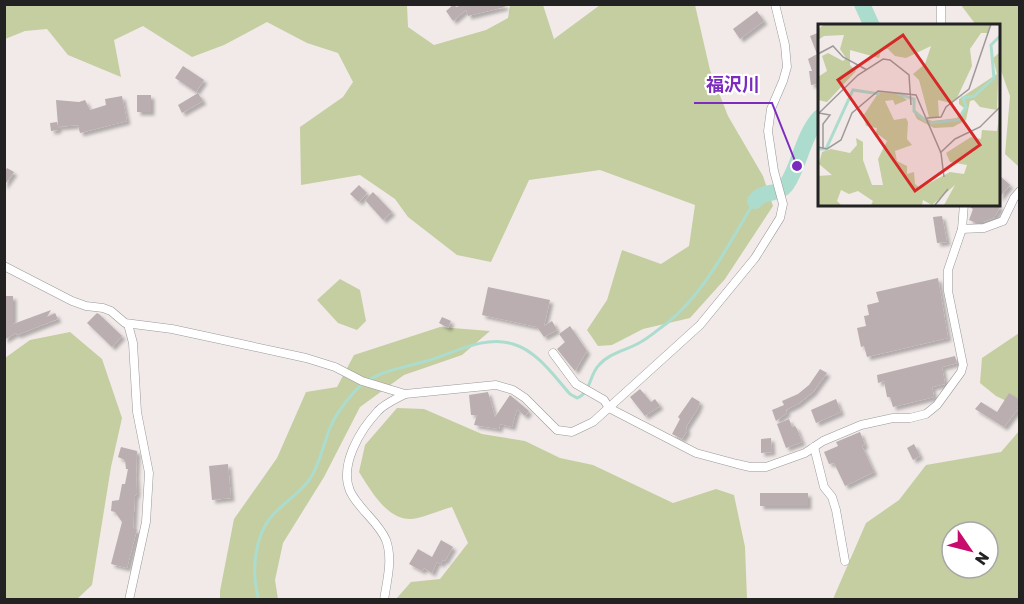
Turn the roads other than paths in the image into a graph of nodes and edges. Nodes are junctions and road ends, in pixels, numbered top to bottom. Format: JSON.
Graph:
{"nodes":[{"id":1,"x":776,"y":4,"type":"edge"},
{"id":2,"x":941,"y":4,"type":"edge"},
{"id":3,"x":941,"y":24,"type":"edge"},
{"id":4,"x":1020,"y":191,"type":"edge"},
{"id":5,"x":964,"y":206,"type":"edge"},
{"id":6,"x":962,"y":229,"type":"junction"},
{"id":7,"x":4,"y":266,"type":"edge"},
{"id":8,"x":128,"y":324,"type":"junction"},
{"id":9,"x":553,"y":353,"type":"dead end"},
{"id":10,"x":405,"y":394,"type":"junction"},
{"id":11,"x":609,"y":408,"type":"junction"},
{"id":12,"x":813,"y":447,"type":"junction"},
{"id":13,"x":844,"y":561,"type":"dead end"},
{"id":14,"x":129,"y":600,"type":"edge"},
{"id":15,"x":384,"y":600,"type":"edge"}],
"edges":[{"from":1,"to":11,"type":"street"},
{"from":2,"to":3,"type":"street"},
{"from":4,"to":6,"type":"street"},
{"from":5,"to":6,"type":"street"},
{"from":6,"to":12,"type":"street"},
{"from":7,"to":8,"type":"street"},
{"from":8,"to":10,"type":"street"},
{"from":8,"to":14,"type":"street"},
{"from":9,"to":11,"type":"street"},
{"from":10,"to":11,"type":"street"},
{"from":10,"to":15,"type":"street"},
{"from":11,"to":12,"type":"street"},
{"from":12,"to":13,"type":"street"}]}
